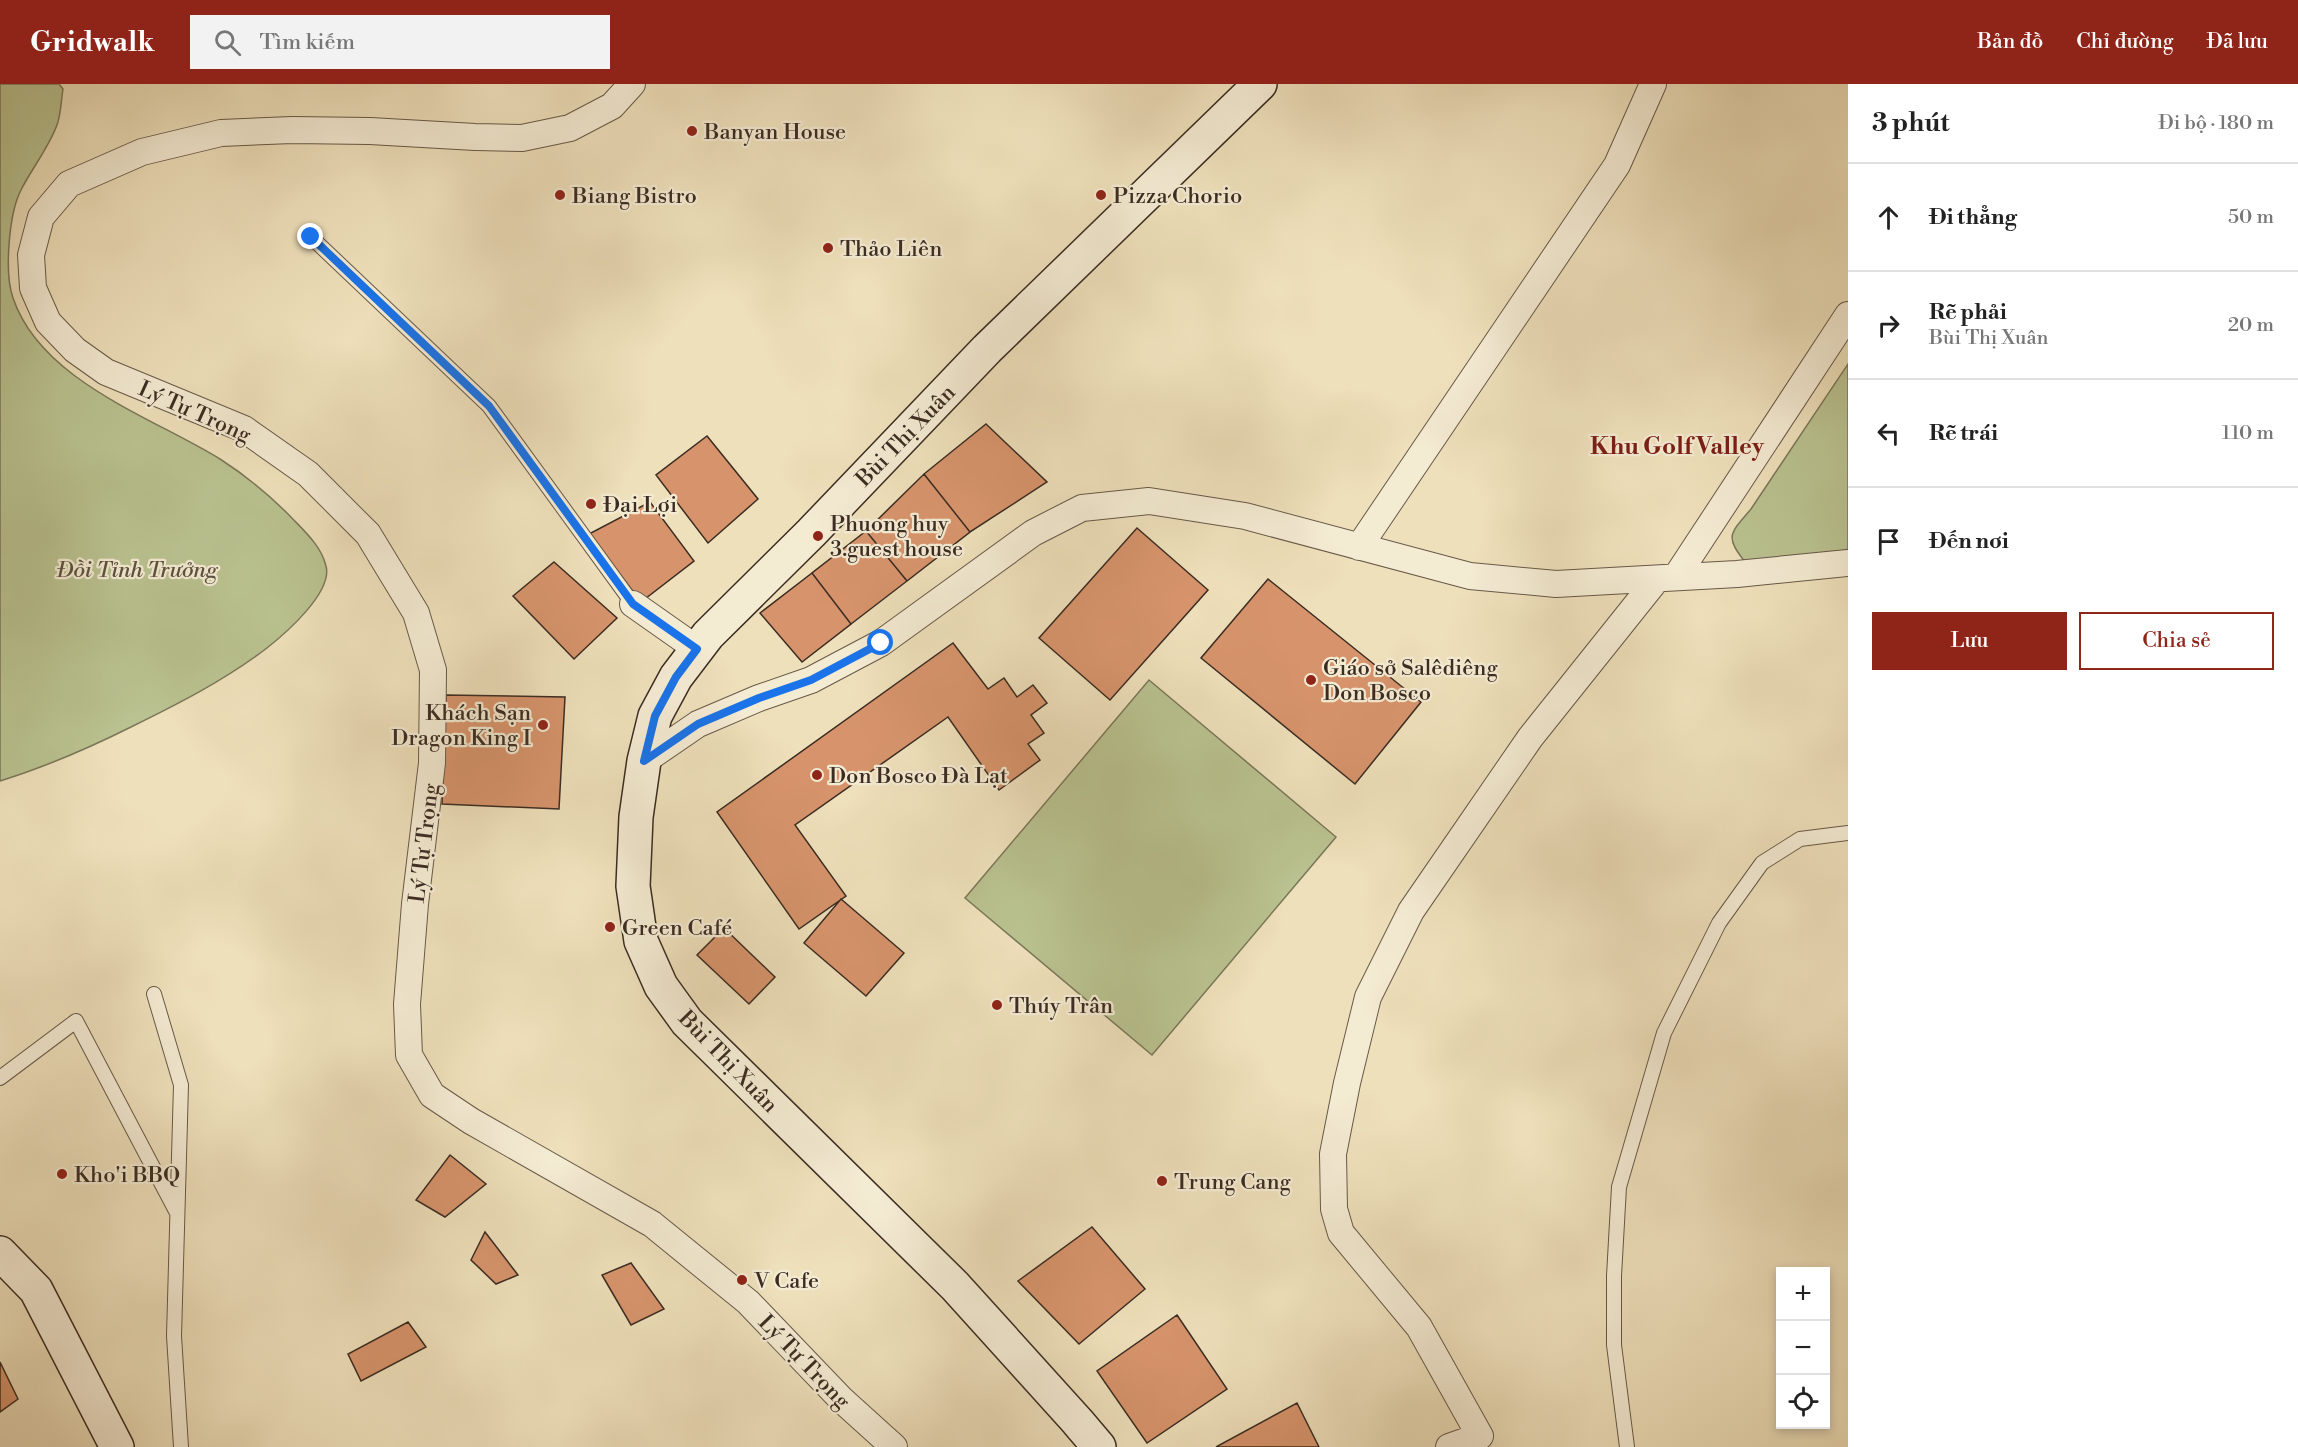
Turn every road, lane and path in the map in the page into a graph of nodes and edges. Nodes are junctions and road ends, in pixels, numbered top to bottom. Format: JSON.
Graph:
{"nodes":[{"id":1,"x":632,"y":84,"type":"edge"},
{"id":2,"x":1260,"y":84,"type":"edge"},
{"id":3,"x":1653,"y":84,"type":"edge"},
{"id":4,"x":311,"y":237,"type":"dead end"},
{"id":5,"x":1848,"y":315,"type":"edge"},
{"id":6,"x":1359,"y":547,"type":"junction"},
{"id":7,"x":1848,"y":562,"type":"edge"},
{"id":8,"x":1666,"y":578,"type":"junction"},
{"id":9,"x":633,"y":604,"type":"joint"},
{"id":10,"x":697,"y":649,"type":"junction"},
{"id":11,"x":644,"y":761,"type":"junction"},
{"id":12,"x":1848,"y":832,"type":"edge"},
{"id":13,"x":154,"y":994,"type":"dead end"},
{"id":14,"x":0,"y":1078,"type":"edge"},
{"id":15,"x":177,"y":1212,"type":"junction"},
{"id":16,"x":0,"y":1253,"type":"edge"},
{"id":17,"x":1483,"y":1441,"type":"edge"},
{"id":18,"x":117,"y":1447,"type":"edge"},
{"id":19,"x":181,"y":1447,"type":"edge"},
{"id":20,"x":894,"y":1447,"type":"edge"},
{"id":21,"x":1099,"y":1447,"type":"edge"},
{"id":22,"x":1449,"y":1447,"type":"edge"},
{"id":23,"x":1628,"y":1447,"type":"edge"}],
"edges":[{"from":1,"to":20,"type":"street","name":"Lý Tự Trọng"},
{"from":2,"to":10,"type":"street","name":"Bùi Thị Xuân"},
{"from":3,"to":6,"type":"street"},
{"from":4,"to":9,"type":"lane"},
{"from":5,"to":8,"type":"street"},
{"from":6,"to":8,"type":"street"},
{"from":6,"to":11,"type":"street"},
{"from":7,"to":8,"type":"street"},
{"from":8,"to":17,"type":"street"},
{"from":9,"to":10,"type":"street"},
{"from":10,"to":11,"type":"street","name":"Bùi Thị Xuân"},
{"from":11,"to":21,"type":"street","name":"Bùi Thị Xuân"},
{"from":12,"to":23,"type":"lane"},
{"from":13,"to":15,"type":"lane"},
{"from":14,"to":15,"type":"lane"},
{"from":15,"to":19,"type":"lane"},
{"from":16,"to":18,"type":"street"},
{"from":17,"to":22,"type":"street"}]}
